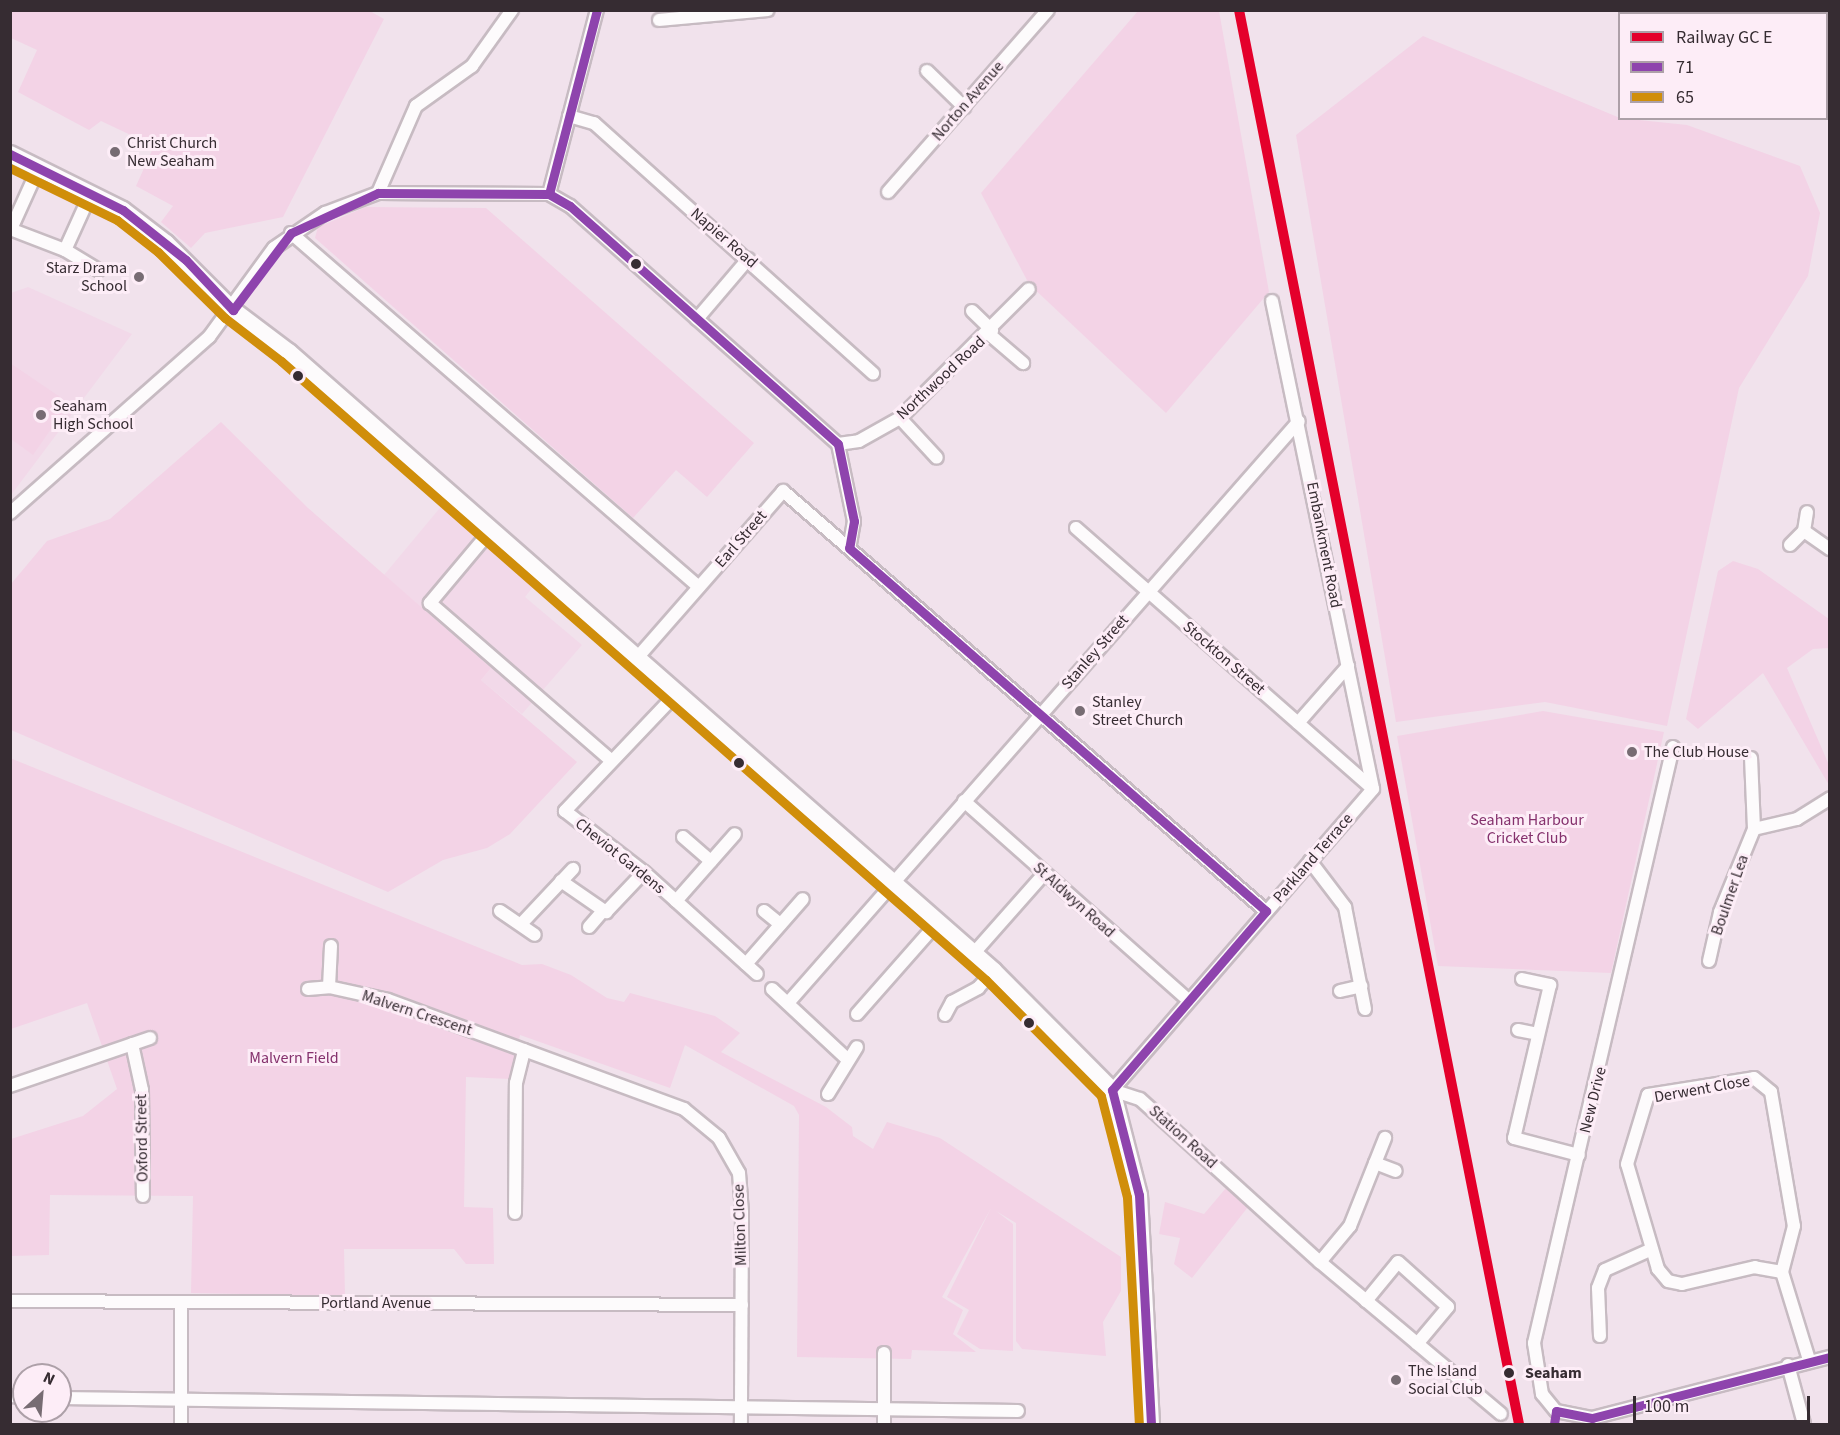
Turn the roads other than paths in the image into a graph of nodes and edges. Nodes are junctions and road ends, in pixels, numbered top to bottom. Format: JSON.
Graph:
{"nodes":[{"id":1,"x":512,"y":10,"type":"edge"},
{"id":2,"x":597,"y":10,"type":"edge"},
{"id":3,"x":768,"y":10,"type":"edge"},
{"id":4,"x":1048,"y":10,"type":"edge"},
{"id":5,"x":659,"y":20,"type":"dead end"},
{"id":6,"x":927,"y":71,"type":"dead end"},
{"id":7,"x":964,"y":106,"type":"junction"},
{"id":8,"x":569,"y":116,"type":"junction"},
{"id":9,"x":10,"y":154,"type":"edge"},
{"id":10,"x":39,"y":167,"type":"junction"},
{"id":11,"x":888,"y":192,"type":"dead end"},
{"id":12,"x":378,"y":193,"type":"junction"},
{"id":13,"x":549,"y":194,"type":"junction"},
{"id":14,"x":85,"y":206,"type":"dead end"},
{"id":15,"x":11,"y":229,"type":"edge"},
{"id":16,"x":291,"y":233,"type":"junction"},
{"id":17,"x":65,"y":250,"type":"junction"},
{"id":18,"x":748,"y":259,"type":"junction"},
{"id":19,"x":98,"y":270,"type":"dead end"},
{"id":20,"x":1029,"y":289,"type":"dead end"},
{"id":21,"x":1272,"y":301,"type":"dead end"},
{"id":22,"x":233,"y":309,"type":"junction"},
{"id":23,"x":972,"y":311,"type":"dead end"},
{"id":24,"x":697,"y":319,"type":"junction"},
{"id":25,"x":991,"y":332,"type":"junction"},
{"id":26,"x":1023,"y":363,"type":"dead end"},
{"id":27,"x":873,"y":373,"type":"dead end"},
{"id":28,"x":900,"y":418,"type":"junction"},
{"id":29,"x":1299,"y":421,"type":"junction"},
{"id":30,"x":838,"y":444,"type":"junction"},
{"id":31,"x":938,"y":458,"type":"dead end"},
{"id":32,"x":1807,"y":512,"type":"dead end"},
{"id":33,"x":10,"y":513,"type":"edge"},
{"id":34,"x":1076,"y":528,"type":"dead end"},
{"id":35,"x":492,"y":529,"type":"junction"},
{"id":36,"x":1804,"y":531,"type":"junction"},
{"id":37,"x":1790,"y":544,"type":"dead end"},
{"id":38,"x":849,"y":548,"type":"junction"},
{"id":39,"x":1830,"y":549,"type":"edge"},
{"id":40,"x":699,"y":587,"type":"junction"},
{"id":41,"x":1149,"y":591,"type":"junction"},
{"id":42,"x":637,"y":658,"type":"junction"},
{"id":43,"x":1348,"y":666,"type":"junction"},
{"id":44,"x":677,"y":693,"type":"junction"},
{"id":45,"x":1040,"y":714,"type":"junction"},
{"id":46,"x":1298,"y":723,"type":"junction"},
{"id":47,"x":1673,"y":747,"type":"dead end"},
{"id":48,"x":1750,"y":758,"type":"dead end"},
{"id":49,"x":612,"y":761,"type":"junction"},
{"id":50,"x":1373,"y":789,"type":"junction"},
{"id":51,"x":1830,"y":798,"type":"edge"},
{"id":52,"x":964,"y":801,"type":"junction"},
{"id":53,"x":1754,"y":829,"type":"junction"},
{"id":54,"x":735,"y":834,"type":"dead end"},
{"id":55,"x":683,"y":837,"type":"dead end"},
{"id":56,"x":711,"y":861,"type":"junction"},
{"id":57,"x":1310,"y":861,"type":"junction"},
{"id":58,"x":573,"y":869,"type":"dead end"},
{"id":59,"x":644,"y":872,"type":"junction"},
{"id":60,"x":1044,"y":874,"type":"junction"},
{"id":61,"x":561,"y":881,"type":"junction"},
{"id":62,"x":892,"y":882,"type":"junction"},
{"id":63,"x":803,"y":898,"type":"dead end"},
{"id":64,"x":676,"y":901,"type":"junction"},
{"id":65,"x":500,"y":911,"type":"dead end"},
{"id":66,"x":764,"y":911,"type":"dead end"},
{"id":67,"x":1266,"y":911,"type":"junction"},
{"id":68,"x":601,"y":912,"type":"junction"},
{"id":69,"x":523,"y":922,"type":"junction"},
{"id":70,"x":938,"y":922,"type":"junction"},
{"id":71,"x":780,"y":924,"type":"junction"},
{"id":72,"x":589,"y":927,"type":"dead end"},
{"id":73,"x":535,"y":935,"type":"dead end"},
{"id":74,"x":331,"y":946,"type":"dead end"},
{"id":75,"x":974,"y":953,"type":"junction"},
{"id":76,"x":1709,"y":961,"type":"dead end"},
{"id":77,"x":746,"y":964,"type":"junction"},
{"id":78,"x":994,"y":971,"type":"junction"},
{"id":79,"x":757,"y":974,"type":"dead end"},
{"id":80,"x":1522,"y":979,"type":"dead end"},
{"id":81,"x":1360,"y":986,"type":"junction"},
{"id":82,"x":329,"y":987,"type":"junction"},
{"id":83,"x":308,"y":989,"type":"dead end"},
{"id":84,"x":772,"y":989,"type":"dead end"},
{"id":85,"x":1340,"y":991,"type":"dead end"},
{"id":86,"x":1186,"y":998,"type":"junction"},
{"id":87,"x":788,"y":1003,"type":"junction"},
{"id":88,"x":1365,"y":1009,"type":"dead end"},
{"id":89,"x":857,"y":1014,"type":"dead end"},
{"id":90,"x":945,"y":1015,"type":"dead end"},
{"id":91,"x":1518,"y":1030,"type":"dead end"},
{"id":92,"x":1538,"y":1034,"type":"junction"},
{"id":93,"x":150,"y":1038,"type":"dead end"},
{"id":94,"x":132,"y":1044,"type":"junction"},
{"id":95,"x":857,"y":1047,"type":"dead end"},
{"id":96,"x":524,"y":1050,"type":"junction"},
{"id":97,"x":847,"y":1059,"type":"junction"},
{"id":98,"x":10,"y":1086,"type":"edge"},
{"id":99,"x":1112,"y":1090,"type":"junction"},
{"id":100,"x":828,"y":1094,"type":"dead end"},
{"id":101,"x":1384,"y":1138,"type":"dead end"},
{"id":102,"x":1580,"y":1155,"type":"junction"},
{"id":103,"x":1375,"y":1163,"type":"junction"},
{"id":104,"x":1396,"y":1171,"type":"dead end"},
{"id":105,"x":143,"y":1196,"type":"dead end"},
{"id":106,"x":515,"y":1213,"type":"dead end"},
{"id":107,"x":1652,"y":1249,"type":"junction"},
{"id":108,"x":1320,"y":1262,"type":"junction"},
{"id":109,"x":1782,"y":1272,"type":"junction"},
{"id":110,"x":10,"y":1301,"type":"edge"},
{"id":111,"x":1366,"y":1301,"type":"junction"},
{"id":112,"x":181,"y":1303,"type":"junction"},
{"id":113,"x":742,"y":1305,"type":"junction"},
{"id":114,"x":1600,"y":1336,"type":"dead end"},
{"id":115,"x":1417,"y":1344,"type":"junction"},
{"id":116,"x":884,"y":1353,"type":"dead end"},
{"id":117,"x":1830,"y":1356,"type":"edge"},
{"id":118,"x":1809,"y":1360,"type":"junction"},
{"id":119,"x":1788,"y":1365,"type":"junction"},
{"id":120,"x":72,"y":1398,"type":"edge"},
{"id":121,"x":181,"y":1398,"type":"junction"},
{"id":122,"x":741,"y":1409,"type":"junction"},
{"id":123,"x":884,"y":1410,"type":"junction"},
{"id":124,"x":1018,"y":1411,"type":"dead end"},
{"id":125,"x":1501,"y":1414,"type":"dead end"},
{"id":126,"x":1592,"y":1421,"type":"edge"},
{"id":127,"x":181,"y":1425,"type":"edge"},
{"id":128,"x":741,"y":1425,"type":"edge"},
{"id":129,"x":884,"y":1425,"type":"edge"},
{"id":130,"x":1151,"y":1425,"type":"edge"},
{"id":131,"x":1804,"y":1425,"type":"edge"}],
"edges":[{"from":1,"to":12,"type":"street"},
{"from":2,"to":8,"type":"street"},
{"from":3,"to":5,"type":"street"},
{"from":4,"to":7,"type":"street","name":"Norton Avenue"},
{"from":6,"to":7,"type":"street"},
{"from":7,"to":11,"type":"street","name":"Norton Avenue"},
{"from":8,"to":13,"type":"street"},
{"from":8,"to":18,"type":"street","name":"Napier Road"},
{"from":9,"to":10,"type":"main road","name":"Station Road"},
{"from":10,"to":15,"type":"street"},
{"from":10,"to":22,"type":"main road","name":"Station Road"},
{"from":12,"to":13,"type":"street"},
{"from":12,"to":16,"type":"street"},
{"from":13,"to":24,"type":"street"},
{"from":14,"to":17,"type":"street"},
{"from":15,"to":17,"type":"street"},
{"from":16,"to":22,"type":"street"},
{"from":16,"to":40,"type":"street"},
{"from":17,"to":19,"type":"street"},
{"from":18,"to":24,"type":"street"},
{"from":18,"to":27,"type":"street","name":"Napier Road"},
{"from":20,"to":25,"type":"street","name":"Northwood Road"},
{"from":21,"to":29,"type":"street","name":"Embankment Road"},
{"from":22,"to":33,"type":"street"},
{"from":22,"to":35,"type":"main road","name":"Station Road"},
{"from":23,"to":25,"type":"street"},
{"from":24,"to":30,"type":"street"},
{"from":25,"to":26,"type":"street"},
{"from":25,"to":28,"type":"street","name":"Northwood Road"},
{"from":28,"to":30,"type":"street","name":"Northwood Road"},
{"from":28,"to":31,"type":"street"},
{"from":29,"to":41,"type":"street","name":"Stanley Street"},
{"from":29,"to":43,"type":"street","name":"Embankment Road"},
{"from":30,"to":38,"type":"street"},
{"from":32,"to":36,"type":"street"},
{"from":34,"to":41,"type":"street","name":"Stockton Street"},
{"from":35,"to":42,"type":"main road","name":"Station Road"},
{"from":35,"to":49,"type":"street"},
{"from":36,"to":37,"type":"street"},
{"from":36,"to":39,"type":"street"},
{"from":38,"to":40,"type":"street","name":"Earl Street"},
{"from":38,"to":45,"type":"street"},
{"from":40,"to":42,"type":"street","name":"Earl Street"},
{"from":41,"to":45,"type":"street","name":"Stanley Street"},
{"from":41,"to":46,"type":"street","name":"Stockton Street"},
{"from":42,"to":44,"type":"main road","name":"Station Road"},
{"from":43,"to":46,"type":"street"},
{"from":43,"to":50,"type":"street","name":"Embankment Road"},
{"from":44,"to":49,"type":"street"},
{"from":44,"to":62,"type":"main road","name":"Station Road"},
{"from":45,"to":52,"type":"street","name":"Stanley Street"},
{"from":45,"to":67,"type":"street"},
{"from":46,"to":50,"type":"street","name":"Stockton Street"},
{"from":47,"to":102,"type":"street","name":"New Drive"},
{"from":48,"to":53,"type":"street","name":"Boulmer Lea"},
{"from":49,"to":59,"type":"street","name":"Cheviot Gardens"},
{"from":50,"to":57,"type":"street","name":"Parkland Terrace"},
{"from":51,"to":53,"type":"street"},
{"from":52,"to":60,"type":"street","name":"St Aldwyn Road"},
{"from":52,"to":62,"type":"street","name":"Stanley Street"},
{"from":53,"to":76,"type":"street","name":"Boulmer Lea"},
{"from":54,"to":56,"type":"street","name":"Cheviot Gardens"},
{"from":55,"to":56,"type":"street"},
{"from":56,"to":64,"type":"street","name":"Cheviot Gardens"},
{"from":57,"to":67,"type":"street","name":"Parkland Terrace"},
{"from":57,"to":81,"type":"street"},
{"from":58,"to":61,"type":"street"},
{"from":59,"to":64,"type":"street","name":"Cheviot Gardens"},
{"from":59,"to":68,"type":"street"},
{"from":60,"to":75,"type":"street"},
{"from":60,"to":86,"type":"street","name":"St Aldwyn Road"},
{"from":61,"to":68,"type":"street"},
{"from":61,"to":69,"type":"street"},
{"from":62,"to":70,"type":"main road","name":"Station Road"},
{"from":62,"to":87,"type":"street","name":"Stanley Street"},
{"from":63,"to":71,"type":"street"},
{"from":64,"to":77,"type":"street","name":"Cheviot Gardens"},
{"from":65,"to":69,"type":"street"},
{"from":66,"to":71,"type":"street"},
{"from":67,"to":86,"type":"street","name":"Parkland Terrace"},
{"from":68,"to":72,"type":"street"},
{"from":69,"to":73,"type":"street"},
{"from":70,"to":75,"type":"main road","name":"Station Road"},
{"from":70,"to":89,"type":"street"},
{"from":71,"to":77,"type":"street"},
{"from":74,"to":82,"type":"street"},
{"from":75,"to":78,"type":"main road","name":"Station Road"},
{"from":77,"to":79,"type":"street","name":"Cheviot Gardens"},
{"from":78,"to":90,"type":"street"},
{"from":78,"to":99,"type":"main road","name":"Station Road"},
{"from":80,"to":92,"type":"street"},
{"from":81,"to":85,"type":"street"},
{"from":81,"to":88,"type":"street"},
{"from":82,"to":83,"type":"street","name":"Malvern Crescent"},
{"from":82,"to":96,"type":"street","name":"Malvern Crescent"},
{"from":84,"to":87,"type":"street"},
{"from":86,"to":99,"type":"street","name":"Parkland Terrace"},
{"from":87,"to":97,"type":"street"},
{"from":91,"to":92,"type":"street"},
{"from":92,"to":102,"type":"street"},
{"from":93,"to":94,"type":"street"},
{"from":94,"to":98,"type":"street"},
{"from":94,"to":105,"type":"street","name":"Oxford Street"},
{"from":95,"to":97,"type":"street"},
{"from":96,"to":106,"type":"street"},
{"from":96,"to":113,"type":"street","name":"Milton Close"},
{"from":97,"to":100,"type":"street"},
{"from":99,"to":108,"type":"street","name":"Station Road"},
{"from":99,"to":130,"type":"main road"},
{"from":101,"to":103,"type":"street"},
{"from":102,"to":126,"type":"street","name":"New Drive"},
{"from":103,"to":104,"type":"street"},
{"from":103,"to":108,"type":"street"},
{"from":107,"to":109,"type":"street","name":"Derwent Close"},
{"from":107,"to":109,"type":"street","name":"Derwent Close"},
{"from":107,"to":114,"type":"street"},
{"from":108,"to":111,"type":"street","name":"Station Road"},
{"from":109,"to":118,"type":"street"},
{"from":110,"to":112,"type":"street","name":"Portland Avenue"},
{"from":111,"to":115,"type":"street","name":"Station Road"},
{"from":111,"to":115,"type":"street"},
{"from":112,"to":113,"type":"street","name":"Portland Avenue"},
{"from":112,"to":121,"type":"street"},
{"from":113,"to":122,"type":"street","name":"Milton Close"},
{"from":115,"to":125,"type":"street","name":"Station Road"},
{"from":116,"to":123,"type":"street"},
{"from":117,"to":118,"type":"street"},
{"from":118,"to":119,"type":"street"},
{"from":119,"to":126,"type":"street"},
{"from":119,"to":131,"type":"street"},
{"from":120,"to":121,"type":"street"},
{"from":121,"to":122,"type":"street"},
{"from":121,"to":127,"type":"street"},
{"from":122,"to":123,"type":"street"},
{"from":122,"to":128,"type":"street","name":"Milton Close"},
{"from":123,"to":124,"type":"street"},
{"from":123,"to":129,"type":"street"}]}
